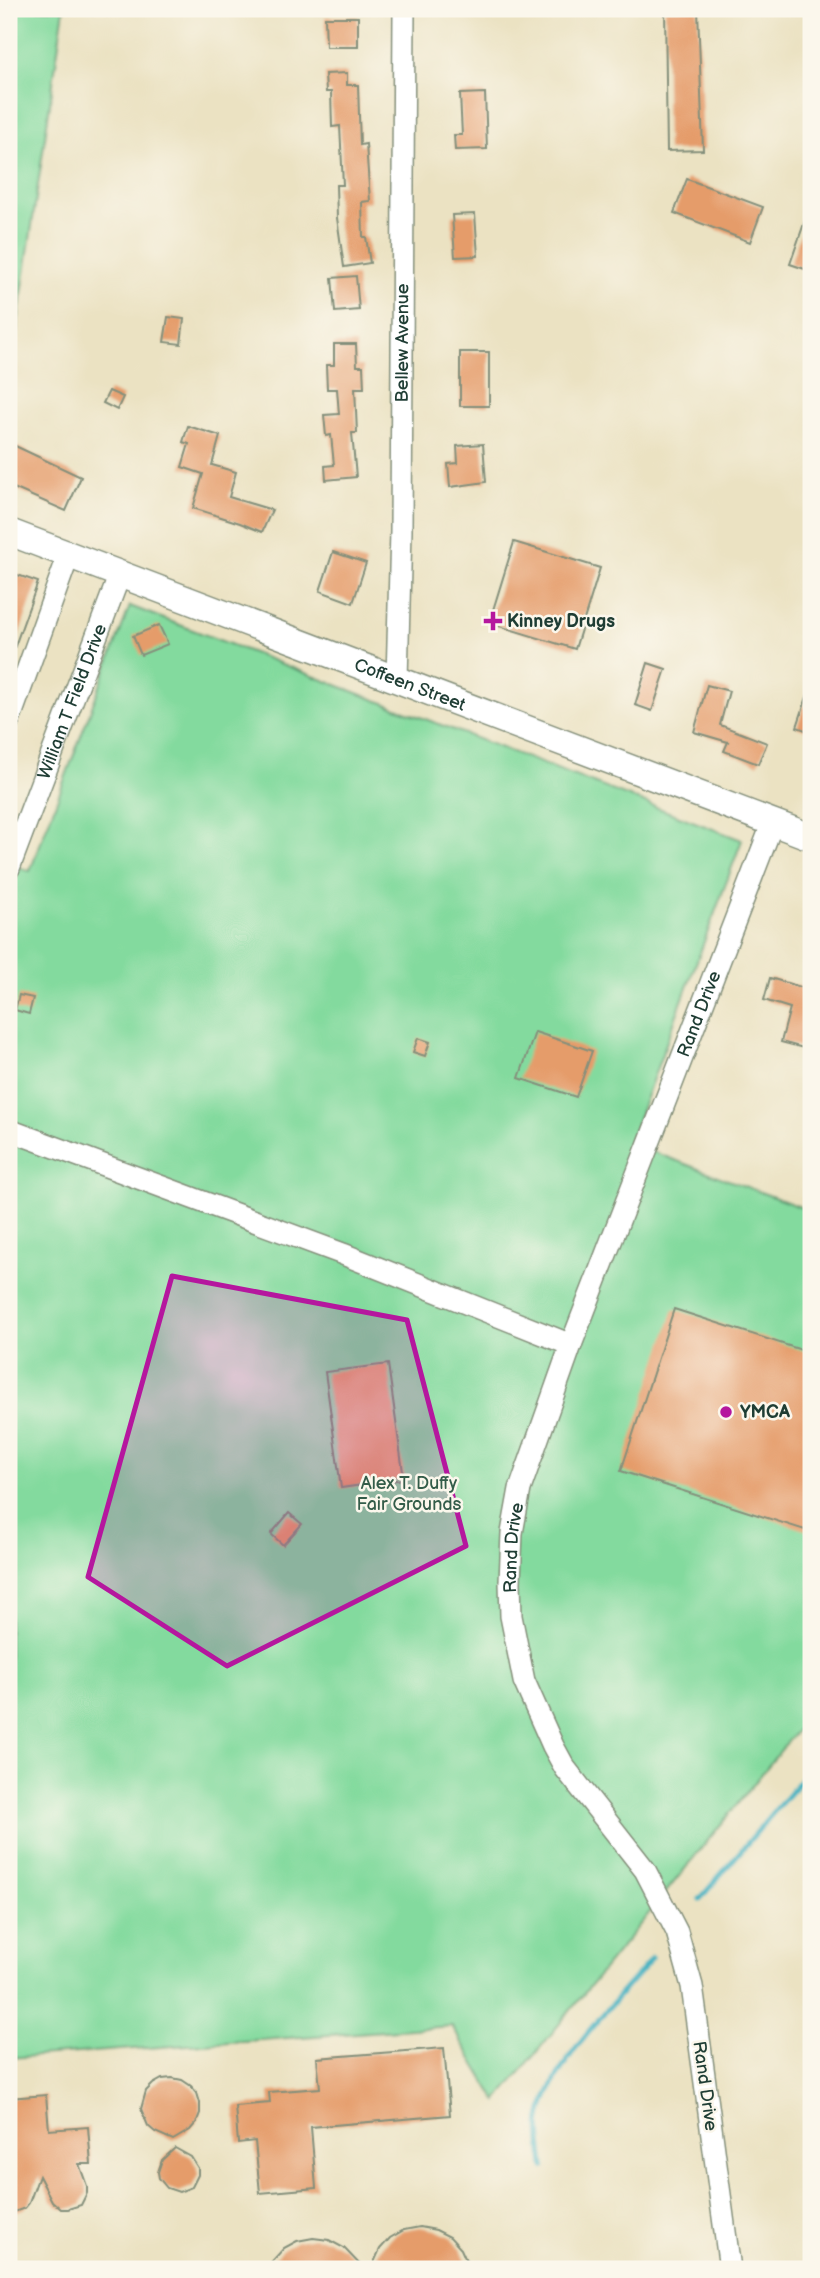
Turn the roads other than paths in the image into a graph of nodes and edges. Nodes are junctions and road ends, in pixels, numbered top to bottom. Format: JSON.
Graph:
{"nodes":[{"id":1,"x":404,"y":9,"type":"edge"},
{"id":2,"x":9,"y":532,"type":"edge"},
{"id":3,"x":69,"y":554,"type":"junction"},
{"id":4,"x":120,"y":574,"type":"junction"},
{"id":5,"x":397,"y":679,"type":"junction"},
{"id":6,"x":9,"y":721,"type":"edge"},
{"id":7,"x":773,"y":822,"type":"junction"},
{"id":8,"x":811,"y":837,"type":"edge"},
{"id":9,"x":11,"y":856,"type":"edge"},
{"id":10,"x":9,"y":1130,"type":"edge"},
{"id":11,"x":571,"y":1345,"type":"junction"},
{"id":12,"x":730,"y":2269,"type":"edge"}],
"edges":[{"from":1,"to":5,"type":"street","name":"Bellew Avenue"},
{"from":2,"to":3,"type":"main road","name":"Coffeen Street"},
{"from":3,"to":4,"type":"main road","name":"Coffeen Street"},
{"from":3,"to":6,"type":"street"},
{"from":4,"to":5,"type":"main road","name":"Coffeen Street"},
{"from":4,"to":9,"type":"street","name":"William T Field Drive"},
{"from":5,"to":7,"type":"main road","name":"Coffeen Street"},
{"from":7,"to":8,"type":"main road","name":"Coffeen Street"},
{"from":7,"to":11,"type":"street","name":"Rand Drive"},
{"from":10,"to":11,"type":"street"},
{"from":11,"to":12,"type":"street","name":"Rand Drive"}]}
